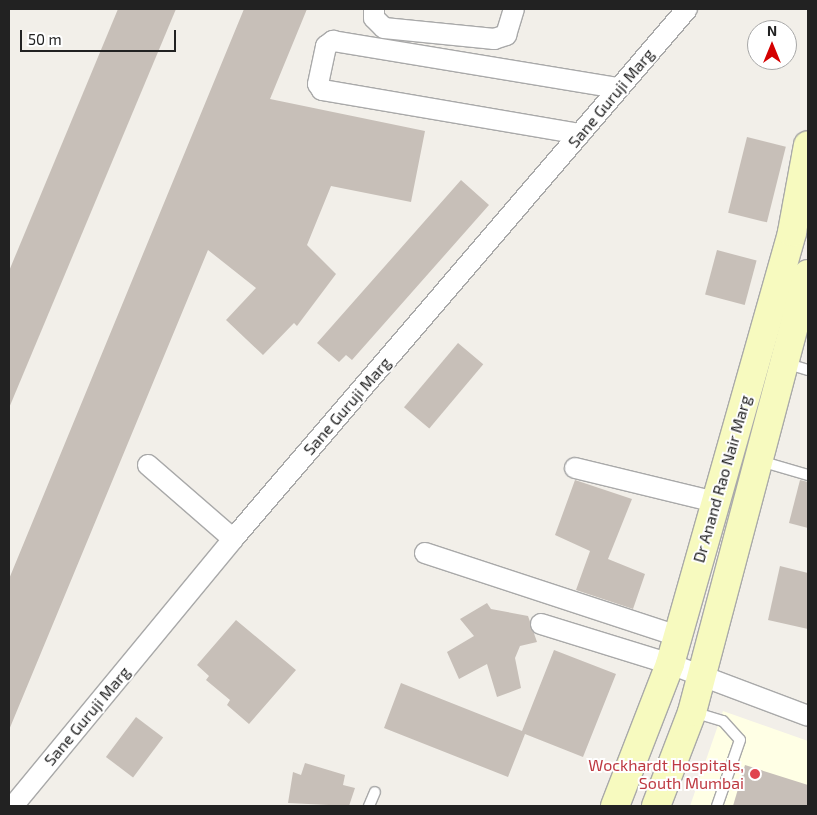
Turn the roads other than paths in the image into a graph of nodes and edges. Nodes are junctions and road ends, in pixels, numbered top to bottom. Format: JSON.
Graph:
{"nodes":[{"id":1,"x":374,"y":9,"type":"edge"},
{"id":2,"x":514,"y":9,"type":"edge"},
{"id":3,"x":687,"y":9,"type":"edge"},
{"id":4,"x":618,"y":88,"type":"junction"},
{"id":5,"x":580,"y":134,"type":"junction"},
{"id":6,"x":808,"y":145,"type":"edge"},
{"id":7,"x":799,"y":240,"type":"edge"},
{"id":8,"x":808,"y":274,"type":"edge"},
{"id":9,"x":797,"y":366,"type":"edge"},
{"id":10,"x":760,"y":461,"type":"junction"},
{"id":11,"x":148,"y":465,"type":"dead end"},
{"id":12,"x":575,"y":468,"type":"dead end"},
{"id":13,"x":808,"y":475,"type":"edge"},
{"id":14,"x":716,"y":502,"type":"junction"},
{"id":15,"x":233,"y":539,"type":"junction"},
{"id":16,"x":425,"y":553,"type":"dead end"},
{"id":17,"x":541,"y":624,"type":"dead end"},
{"id":18,"x":678,"y":636,"type":"junction"},
{"id":19,"x":670,"y":664,"type":"junction"},
{"id":20,"x":701,"y":676,"type":"junction"},
{"id":21,"x":692,"y":712,"type":"junction"},
{"id":22,"x":808,"y":716,"type":"edge"},
{"id":23,"x":375,"y":792,"type":"dead end"},
{"id":24,"x":13,"y":806,"type":"edge"},
{"id":25,"x":369,"y":806,"type":"edge"},
{"id":26,"x":616,"y":806,"type":"edge"},
{"id":27,"x":656,"y":806,"type":"edge"},
{"id":28,"x":717,"y":806,"type":"edge"}],
"edges":[{"from":1,"to":2,"type":"street"},
{"from":3,"to":4,"type":"street","name":"Sane Guruji Marg"},
{"from":4,"to":5,"type":"street","name":"Sane Guruji Marg"},
{"from":4,"to":5,"type":"street"},
{"from":5,"to":15,"type":"street","name":"Sane Guruji Marg"},
{"from":6,"to":7,"type":"main road","name":"Dr Anand Rao Nair Marg"},
{"from":7,"to":14,"type":"main road","name":"Dr Anand Rao Nair Marg"},
{"from":8,"to":9,"type":"main road","name":"Dr Anand Rao Nair Marg"},
{"from":9,"to":10,"type":"main road","name":"Dr Anand Rao Nair Marg"},
{"from":10,"to":13,"type":"lane"},
{"from":10,"to":20,"type":"main road","name":"Dr Anand Rao Nair Marg"},
{"from":11,"to":15,"type":"street"},
{"from":12,"to":14,"type":"street"},
{"from":14,"to":18,"type":"main road","name":"Dr Anand Rao Nair Marg"},
{"from":15,"to":24,"type":"street","name":"Sane Guruji Marg"},
{"from":16,"to":18,"type":"street"},
{"from":17,"to":19,"type":"street"},
{"from":18,"to":19,"type":"main road","name":"Dr Anand Rao Nair Marg"},
{"from":19,"to":20,"type":"street"},
{"from":19,"to":26,"type":"main road","name":"Dr Anand Rao Nair Marg"},
{"from":20,"to":21,"type":"main road","name":"Dr Anand Rao Nair Marg"},
{"from":20,"to":22,"type":"street"},
{"from":21,"to":27,"type":"main road","name":"Dr Anand Rao Nair Marg"},
{"from":21,"to":28,"type":"lane"},
{"from":23,"to":25,"type":"lane"}]}
